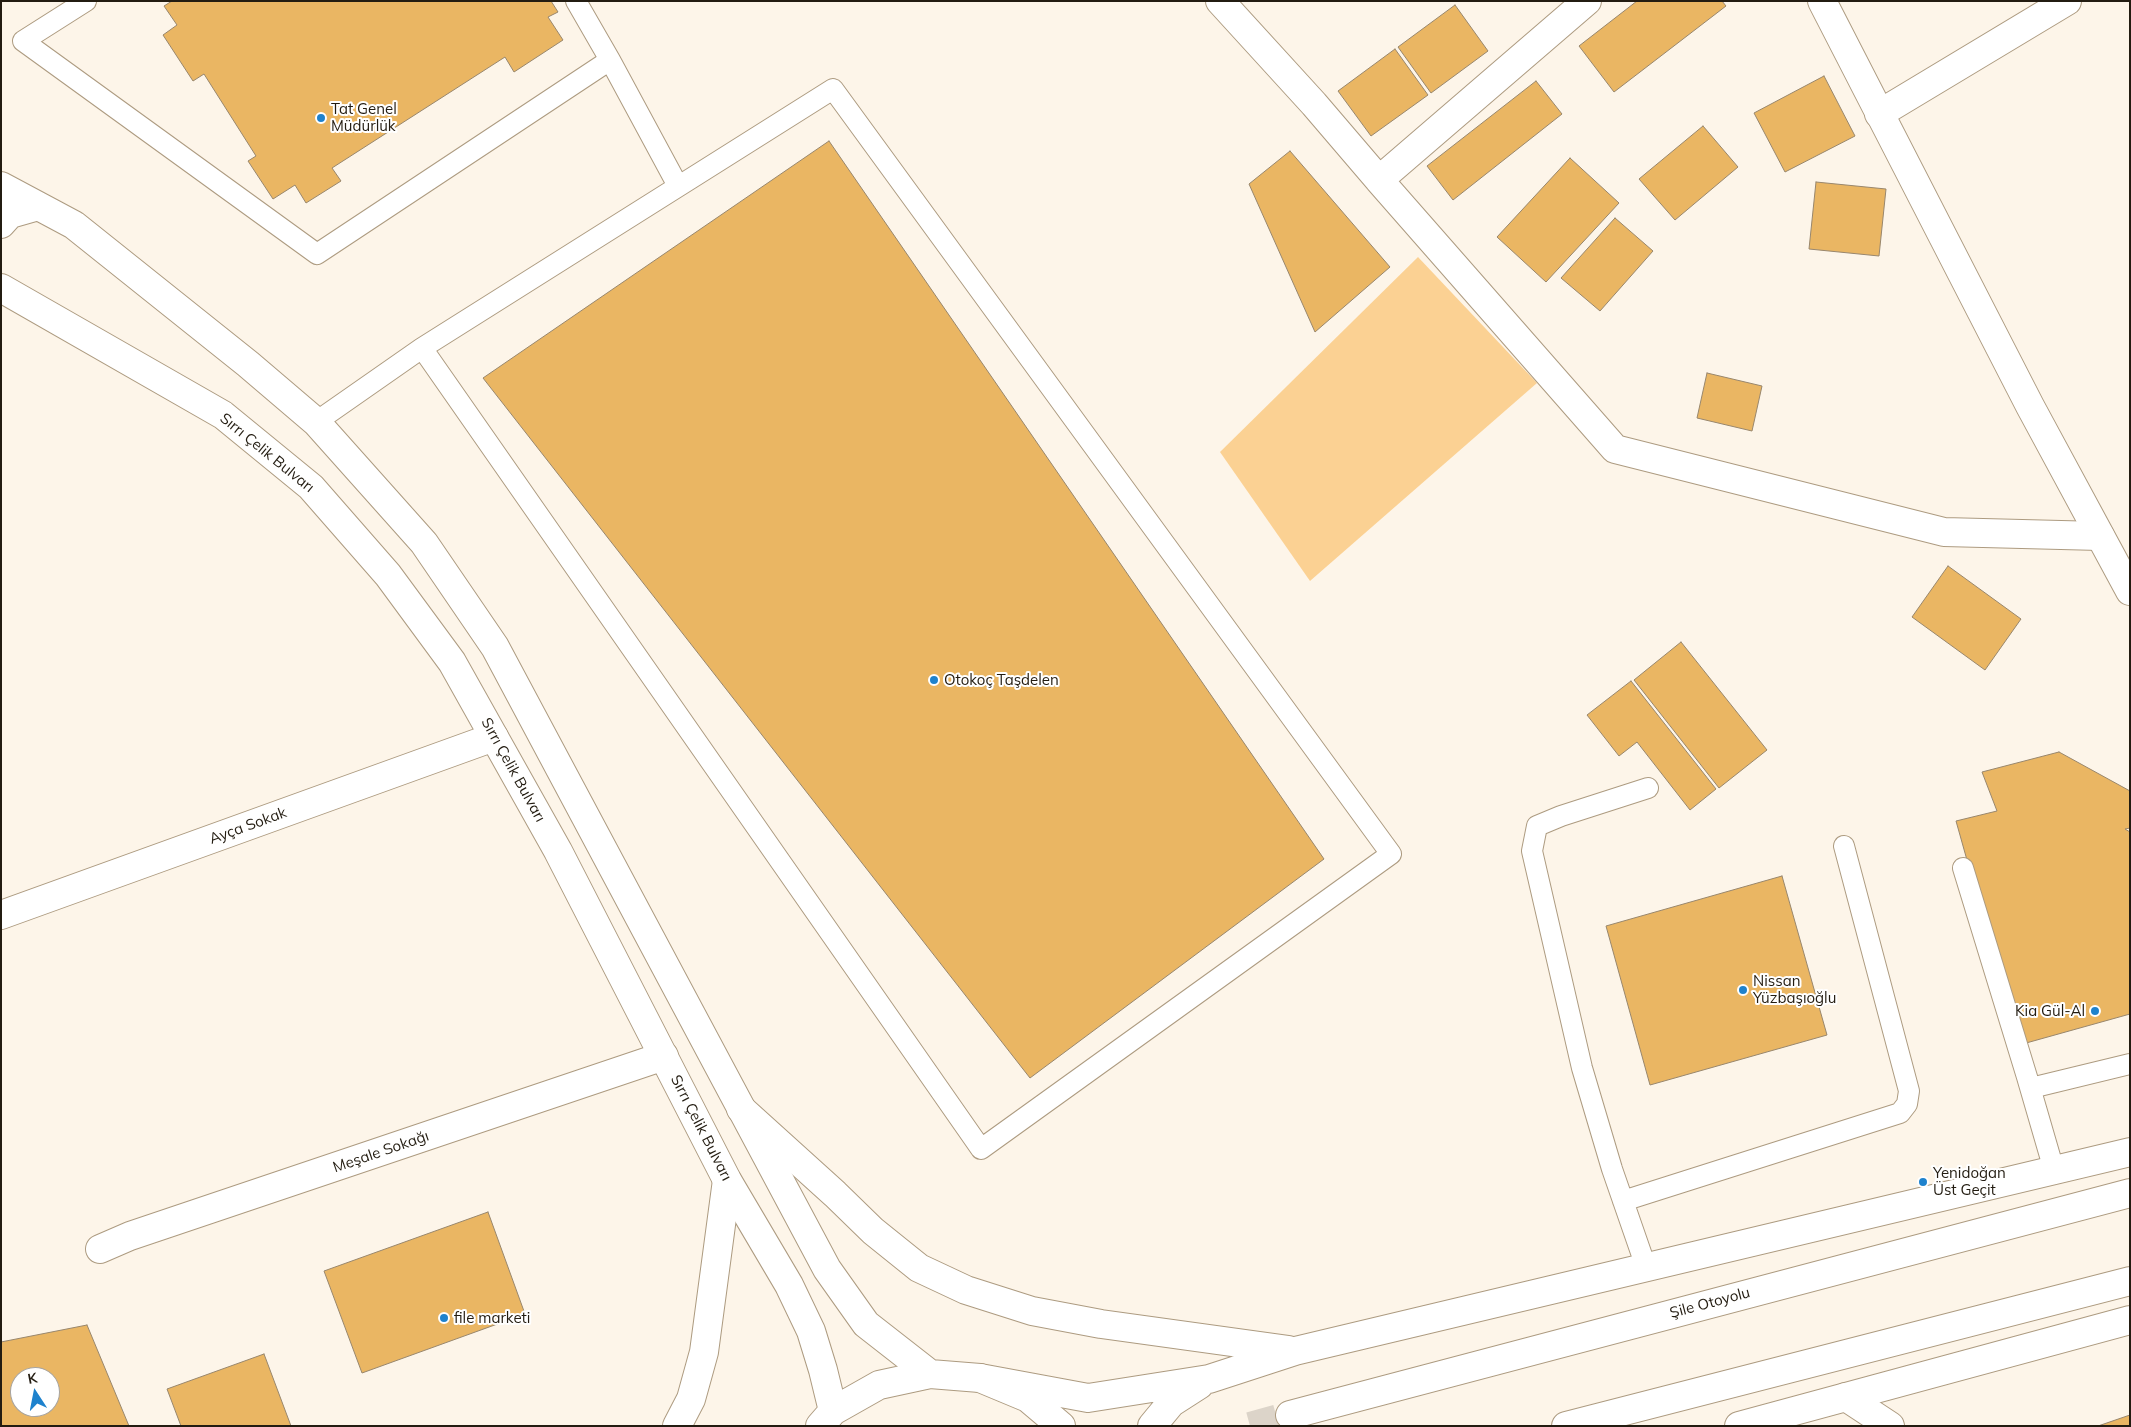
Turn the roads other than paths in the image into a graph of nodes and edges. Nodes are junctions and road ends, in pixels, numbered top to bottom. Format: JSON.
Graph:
{"nodes":[{"id":1,"x":86,"y":1,"type":"edge"},
{"id":2,"x":576,"y":1,"type":"edge"},
{"id":3,"x":1220,"y":1,"type":"edge"},
{"id":4,"x":1587,"y":1,"type":"edge"},
{"id":5,"x":1822,"y":1,"type":"edge"},
{"id":6,"x":2067,"y":1,"type":"edge"},
{"id":7,"x":610,"y":60,"type":"junction"},
{"id":8,"x":1879,"y":114,"type":"junction"},
{"id":9,"x":1379,"y":180,"type":"junction"},
{"id":10,"x":1,"y":186,"type":"edge"},
{"id":11,"x":678,"y":186,"type":"junction"},
{"id":12,"x":38,"y":206,"type":"junction"},
{"id":13,"x":1,"y":224,"type":"edge"},
{"id":14,"x":1,"y":288,"type":"edge"},
{"id":15,"x":422,"y":348,"type":"junction"},
{"id":16,"x":316,"y":422,"type":"junction"},
{"id":17,"x":2100,"y":536,"type":"junction"},
{"id":18,"x":2126,"y":577,"type":"edge"},
{"id":19,"x":494,"y":737,"type":"junction"},
{"id":20,"x":1648,"y":788,"type":"dead end"},
{"id":21,"x":1844,"y":846,"type":"dead end"},
{"id":22,"x":1963,"y":868,"type":"dead end"},
{"id":23,"x":1,"y":915,"type":"edge"},
{"id":24,"x":664,"y":1056,"type":"junction"},
{"id":25,"x":2130,"y":1064,"type":"edge"},
{"id":26,"x":2031,"y":1088,"type":"junction"},
{"id":27,"x":741,"y":1109,"type":"junction"},
{"id":28,"x":2130,"y":1152,"type":"edge"},
{"id":29,"x":2054,"y":1170,"type":"junction"},
{"id":30,"x":728,"y":1180,"type":"junction"},
{"id":31,"x":2130,"y":1193,"type":"edge"},
{"id":32,"x":1623,"y":1201,"type":"junction"},
{"id":33,"x":100,"y":1250,"type":"dead end"},
{"id":34,"x":1646,"y":1267,"type":"junction"},
{"id":35,"x":2130,"y":1281,"type":"edge"},
{"id":36,"x":2130,"y":1320,"type":"edge"},
{"id":37,"x":1295,"y":1351,"type":"junction"},
{"id":38,"x":930,"y":1374,"type":"junction"},
{"id":39,"x":980,"y":1378,"type":"junction"},
{"id":40,"x":1209,"y":1379,"type":"junction"},
{"id":41,"x":1846,"y":1397,"type":"junction"},
{"id":42,"x":1290,"y":1415,"type":"tunnel mouth"},
{"id":43,"x":827,"y":1418,"type":"edge"},
{"id":44,"x":677,"y":1426,"type":"edge"},
{"id":45,"x":1062,"y":1426,"type":"edge"},
{"id":46,"x":1152,"y":1426,"type":"edge"},
{"id":47,"x":1566,"y":1426,"type":"edge"},
{"id":48,"x":1739,"y":1426,"type":"edge"},
{"id":49,"x":1890,"y":1426,"type":"edge"}],
"edges":[{"from":1,"to":7,"type":"lane"},
{"from":2,"to":7,"type":"lane"},
{"from":3,"to":9,"type":"main road"},
{"from":4,"to":9,"type":"main road"},
{"from":5,"to":8,"type":"main road"},
{"from":6,"to":8,"type":"main road"},
{"from":7,"to":11,"type":"lane"},
{"from":8,"to":17,"type":"main road"},
{"from":9,"to":17,"type":"main road"},
{"from":10,"to":12,"type":"main road"},
{"from":11,"to":15,"type":"lane"},
{"from":11,"to":15,"type":"lane"},
{"from":12,"to":13,"type":"main road"},
{"from":12,"to":16,"type":"main road"},
{"from":14,"to":19,"type":"main road","name":"Sırrı Çelik Bulvarı"},
{"from":15,"to":16,"type":"lane"},
{"from":16,"to":27,"type":"main road"},
{"from":17,"to":18,"type":"main road"},
{"from":19,"to":23,"type":"main road","name":"Ayça Sokak"},
{"from":19,"to":24,"type":"main road","name":"Sırrı Çelik Bulvarı"},
{"from":20,"to":32,"type":"lane"},
{"from":21,"to":32,"type":"lane"},
{"from":22,"to":26,"type":"lane"},
{"from":24,"to":30,"type":"main road","name":"Sırrı Çelik Bulvarı"},
{"from":24,"to":33,"type":"main road","name":"Meşale Sokağı"},
{"from":25,"to":26,"type":"lane"},
{"from":26,"to":29,"type":"lane"},
{"from":27,"to":37,"type":"main road"},
{"from":27,"to":38,"type":"main road"},
{"from":28,"to":29,"type":"main road"},
{"from":29,"to":34,"type":"main road"},
{"from":30,"to":43,"type":"main road","name":"Sırrı Çelik Bulvarı"},
{"from":30,"to":44,"type":"main road"},
{"from":31,"to":42,"type":"main road","name":"Şile Otoyolu"},
{"from":32,"to":34,"type":"lane"},
{"from":34,"to":37,"type":"main road"},
{"from":35,"to":47,"type":"main road"},
{"from":36,"to":41,"type":"main road"},
{"from":37,"to":40,"type":"main road"},
{"from":38,"to":39,"type":"main road"},
{"from":38,"to":43,"type":"main road"},
{"from":39,"to":40,"type":"main road"},
{"from":39,"to":45,"type":"main road"},
{"from":40,"to":46,"type":"main road"},
{"from":41,"to":48,"type":"main road"},
{"from":41,"to":49,"type":"main road"}]}
